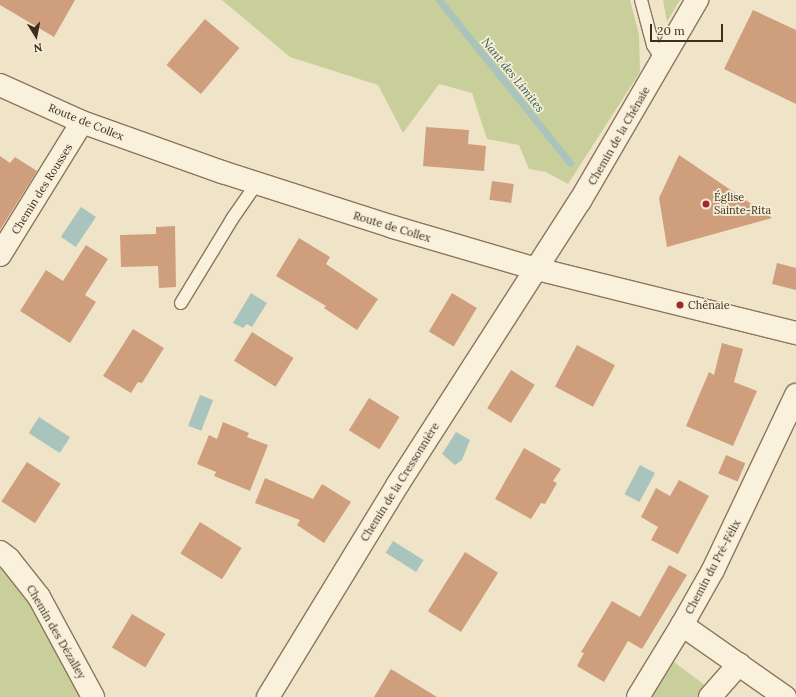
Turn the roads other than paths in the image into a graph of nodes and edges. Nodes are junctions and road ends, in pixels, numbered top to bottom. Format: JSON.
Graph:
{"nodes":[{"id":1,"x":641,"y":0,"type":"edge"},
{"id":2,"x":697,"y":0,"type":"edge"},
{"id":3,"x":662,"y":60,"type":"junction"},
{"id":4,"x":0,"y":85,"type":"edge"},
{"id":5,"x":82,"y":122,"type":"junction"},
{"id":6,"x":257,"y":183,"type":"junction"},
{"id":7,"x":0,"y":255,"type":"edge"},
{"id":8,"x":537,"y":270,"type":"junction"},
{"id":9,"x":181,"y":303,"type":"dead end"},
{"id":10,"x":796,"y":333,"type":"edge"},
{"id":11,"x":796,"y":395,"type":"edge"},
{"id":12,"x":0,"y":552,"type":"edge"},
{"id":13,"x":682,"y":625,"type":"junction"},
{"id":14,"x":739,"y":664,"type":"junction"},
{"id":15,"x":93,"y":697,"type":"edge"},
{"id":16,"x":268,"y":697,"type":"edge"},
{"id":17,"x":638,"y":697,"type":"edge"},
{"id":18,"x":710,"y":697,"type":"edge"},
{"id":19,"x":785,"y":697,"type":"edge"}],
"edges":[{"from":1,"to":3,"type":"lane"},
{"from":2,"to":3,"type":"street","name":"Chemin de la Chênaie"},
{"from":3,"to":8,"type":"street","name":"Chemin de la Chênaie"},
{"from":4,"to":5,"type":"street","name":"Route de Collex"},
{"from":5,"to":6,"type":"street","name":"Route de Collex"},
{"from":5,"to":7,"type":"street","name":"Chemin des Rousses"},
{"from":6,"to":8,"type":"street","name":"Route de Collex"},
{"from":6,"to":9,"type":"lane"},
{"from":8,"to":10,"type":"street","name":"Route de Collex"},
{"from":8,"to":16,"type":"street","name":"Chemin de la Cressonnière"},
{"from":11,"to":13,"type":"street","name":"Chemin du Pré-Félix"},
{"from":12,"to":15,"type":"street","name":"Chemin des Dézalley"},
{"from":13,"to":14,"type":"street","name":"Chemin du Pré-Félix"},
{"from":13,"to":17,"type":"street"},
{"from":14,"to":18,"type":"street"},
{"from":14,"to":19,"type":"street","name":"Chemin du Pré-Félix"}]}
